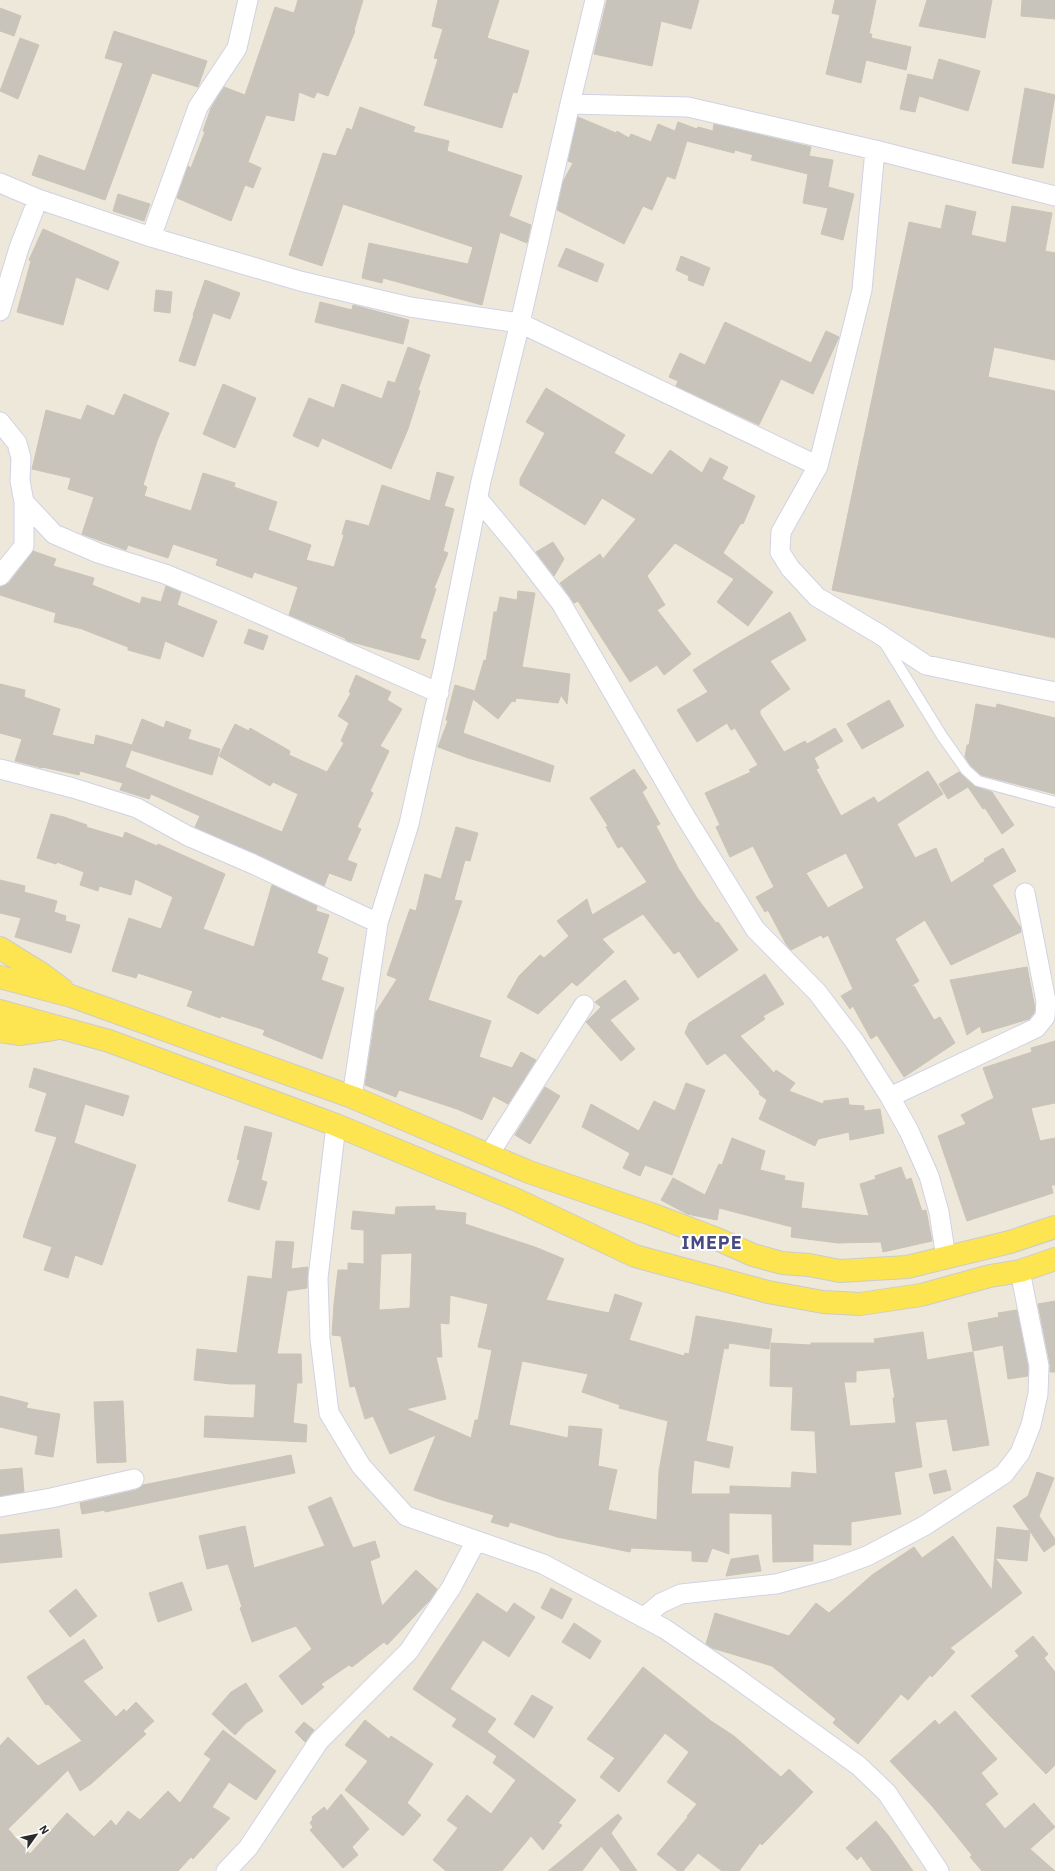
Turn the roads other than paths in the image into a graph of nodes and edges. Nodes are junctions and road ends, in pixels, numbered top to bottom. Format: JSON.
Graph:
{"nodes":[{"id":1,"x":248,"y":0,"type":"edge"},
{"id":2,"x":595,"y":0,"type":"edge"},
{"id":3,"x":570,"y":104,"type":"junction"},
{"id":4,"x":875,"y":150,"type":"junction"},
{"id":5,"x":0,"y":183,"type":"edge"},
{"id":6,"x":1055,"y":196,"type":"edge"},
{"id":7,"x":38,"y":198,"type":"junction"},
{"id":8,"x":152,"y":237,"type":"junction"},
{"id":9,"x":0,"y":311,"type":"edge"},
{"id":10,"x":520,"y":323,"type":"junction"},
{"id":11,"x":2,"y":425,"type":"edge"},
{"id":12,"x":818,"y":466,"type":"junction"},
{"id":13,"x":478,"y":499,"type":"junction"},
{"id":14,"x":24,"y":502,"type":"junction"},
{"id":15,"x":0,"y":576,"type":"edge"},
{"id":16,"x":879,"y":634,"type":"junction"},
{"id":17,"x":1055,"y":692,"type":"edge"},
{"id":18,"x":438,"y":693,"type":"junction"},
{"id":19,"x":0,"y":769,"type":"edge"},
{"id":20,"x":1055,"y":802,"type":"edge"},
{"id":21,"x":1025,"y":893,"type":"dead end"},
{"id":22,"x":378,"y":923,"type":"junction"},
{"id":23,"x":0,"y":948,"type":"edge"},
{"id":24,"x":0,"y":977,"type":"edge"},
{"id":25,"x":70,"y":996,"type":"junction"},
{"id":26,"x":584,"y":1005,"type":"dead end"},
{"id":27,"x":0,"y":1010,"type":"edge"},
{"id":28,"x":62,"y":1028,"type":"junction"},
{"id":29,"x":0,"y":1031,"type":"edge"},
{"id":30,"x":352,"y":1097,"type":"junction"},
{"id":31,"x":890,"y":1097,"type":"junction"},
{"id":32,"x":336,"y":1125,"type":"junction"},
{"id":33,"x":488,"y":1156,"type":"junction"},
{"id":34,"x":1055,"y":1227,"type":"edge"},
{"id":35,"x":946,"y":1258,"type":"junction"},
{"id":36,"x":1055,"y":1259,"type":"edge"},
{"id":37,"x":1020,"y":1271,"type":"junction"},
{"id":38,"x":134,"y":1479,"type":"dead end"},
{"id":39,"x":0,"y":1507,"type":"edge"},
{"id":40,"x":476,"y":1541,"type":"junction"},
{"id":41,"x":643,"y":1618,"type":"junction"},
{"id":42,"x":226,"y":1871,"type":"edge"},
{"id":43,"x":939,"y":1871,"type":"edge"}],
"edges":[{"from":1,"to":8,"type":"street"},
{"from":2,"to":3,"type":"street"},
{"from":3,"to":4,"type":"street"},
{"from":3,"to":10,"type":"street"},
{"from":4,"to":6,"type":"street"},
{"from":4,"to":12,"type":"street"},
{"from":5,"to":7,"type":"street"},
{"from":7,"to":8,"type":"street"},
{"from":7,"to":9,"type":"street"},
{"from":8,"to":10,"type":"street"},
{"from":10,"to":12,"type":"street"},
{"from":10,"to":13,"type":"street"},
{"from":11,"to":14,"type":"street"},
{"from":12,"to":16,"type":"street"},
{"from":13,"to":18,"type":"street"},
{"from":13,"to":31,"type":"street"},
{"from":14,"to":15,"type":"street"},
{"from":14,"to":18,"type":"street"},
{"from":16,"to":17,"type":"street"},
{"from":16,"to":20,"type":"lane"},
{"from":18,"to":22,"type":"street"},
{"from":19,"to":22,"type":"street"},
{"from":21,"to":31,"type":"street"},
{"from":22,"to":30,"type":"street"},
{"from":23,"to":25,"type":"main road"},
{"from":24,"to":25,"type":"main road"},
{"from":25,"to":30,"type":"main road"},
{"from":26,"to":33,"type":"street"},
{"from":27,"to":28,"type":"main road"},
{"from":28,"to":29,"type":"main road"},
{"from":28,"to":32,"type":"main road"},
{"from":30,"to":33,"type":"main road"},
{"from":31,"to":35,"type":"street"},
{"from":32,"to":37,"type":"main road"},
{"from":32,"to":40,"type":"street"},
{"from":33,"to":35,"type":"main road"},
{"from":34,"to":35,"type":"main road"},
{"from":36,"to":37,"type":"main road"},
{"from":37,"to":41,"type":"street"},
{"from":38,"to":39,"type":"street"},
{"from":40,"to":41,"type":"street"},
{"from":40,"to":42,"type":"street"},
{"from":41,"to":43,"type":"street"}]}
